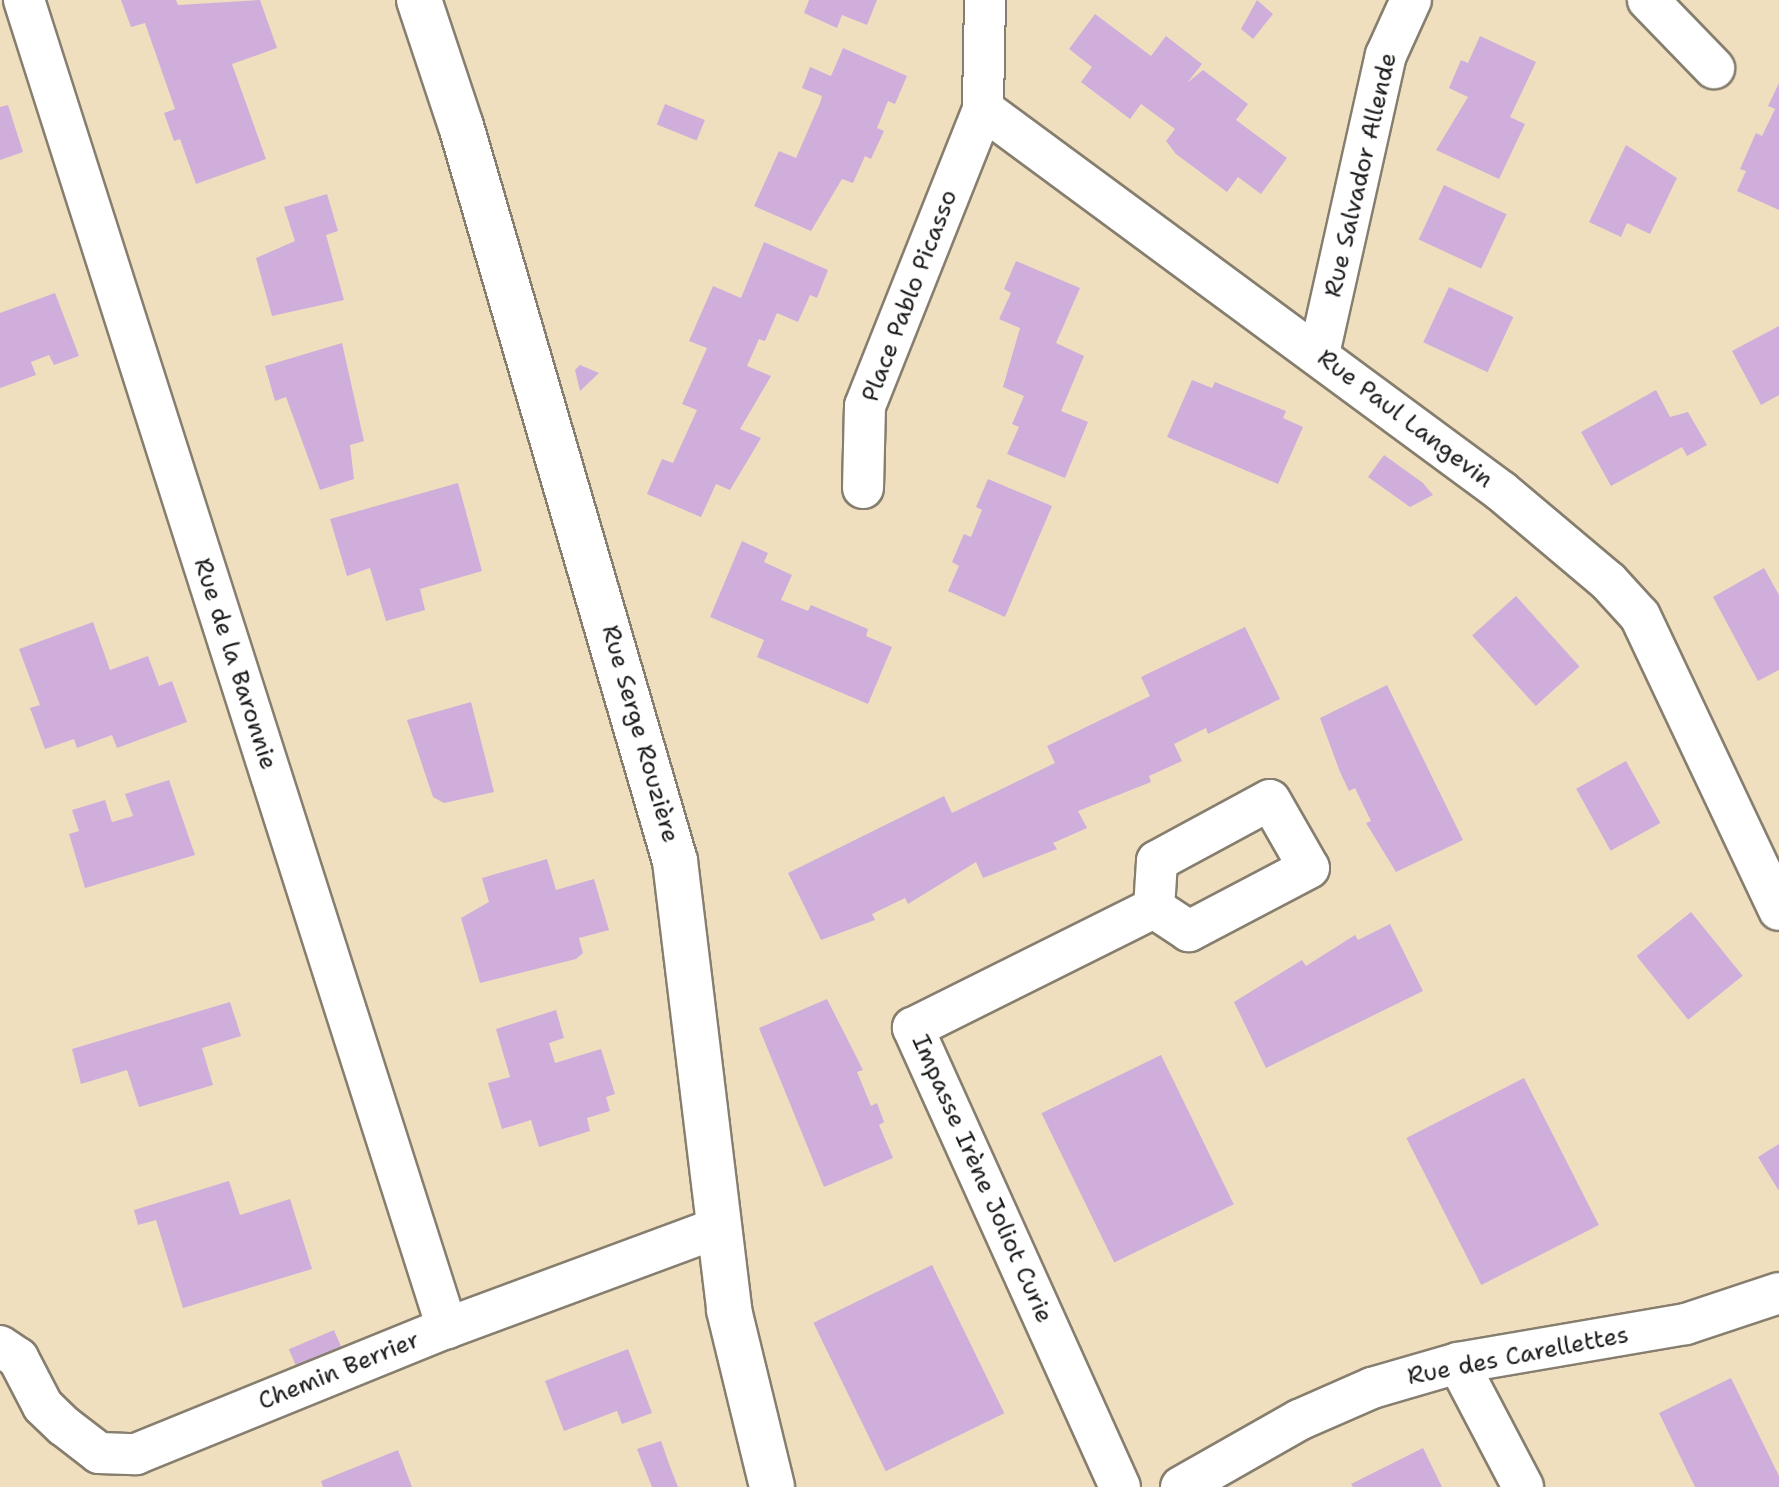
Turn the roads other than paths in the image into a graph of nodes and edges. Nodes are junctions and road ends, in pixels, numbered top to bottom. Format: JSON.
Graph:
{"nodes":[{"id":1,"x":24,"y":0,"type":"edge"},
{"id":2,"x":419,"y":0,"type":"edge"},
{"id":3,"x":985,"y":0,"type":"edge"},
{"id":4,"x":1411,"y":0,"type":"edge"},
{"id":5,"x":1648,"y":0,"type":"edge"},
{"id":6,"x":1714,"y":68,"type":"dead end"},
{"id":7,"x":983,"y":109,"type":"junction"},
{"id":8,"x":1319,"y":354,"type":"junction"},
{"id":9,"x":863,"y":488,"type":"dead end"},
{"id":10,"x":1154,"y":908,"type":"dead end"},
{"id":11,"x":1779,"y":910,"type":"edge"},
{"id":12,"x":718,"y":1228,"type":"junction"},
{"id":13,"x":1779,"y":1293,"type":"edge"},
{"id":14,"x":447,"y":1328,"type":"junction"},
{"id":15,"x":0,"y":1346,"type":"edge"},
{"id":16,"x":1458,"y":1363,"type":"junction"},
{"id":17,"x":772,"y":1487,"type":"edge"},
{"id":18,"x":1120,"y":1487,"type":"edge"},
{"id":19,"x":1181,"y":1487,"type":"edge"},
{"id":20,"x":1523,"y":1487,"type":"edge"}],
"edges":[{"from":1,"to":14,"type":"street","name":"Rue de la Baronnie"},
{"from":2,"to":12,"type":"street","name":"Rue Serge Rouzière"},
{"from":3,"to":7,"type":"street"},
{"from":4,"to":8,"type":"street","name":"Rue Salvador Allende"},
{"from":5,"to":6,"type":"street"},
{"from":7,"to":8,"type":"street","name":"Rue Paul Langevin"},
{"from":7,"to":9,"type":"street","name":"Place Pablo Picasso"},
{"from":8,"to":11,"type":"street","name":"Rue Paul Langevin"},
{"from":10,"to":18,"type":"street","name":"Impasse Irène Joliot Curie"},
{"from":12,"to":14,"type":"street","name":"Chemin Berrier"},
{"from":12,"to":17,"type":"street","name":"Rue Serge Rouzière"},
{"from":13,"to":16,"type":"street","name":"Rue des Carellettes"},
{"from":14,"to":15,"type":"street","name":"Chemin Berrier"},
{"from":16,"to":19,"type":"street","name":"Rue des Carellettes"},
{"from":16,"to":20,"type":"street"}]}
